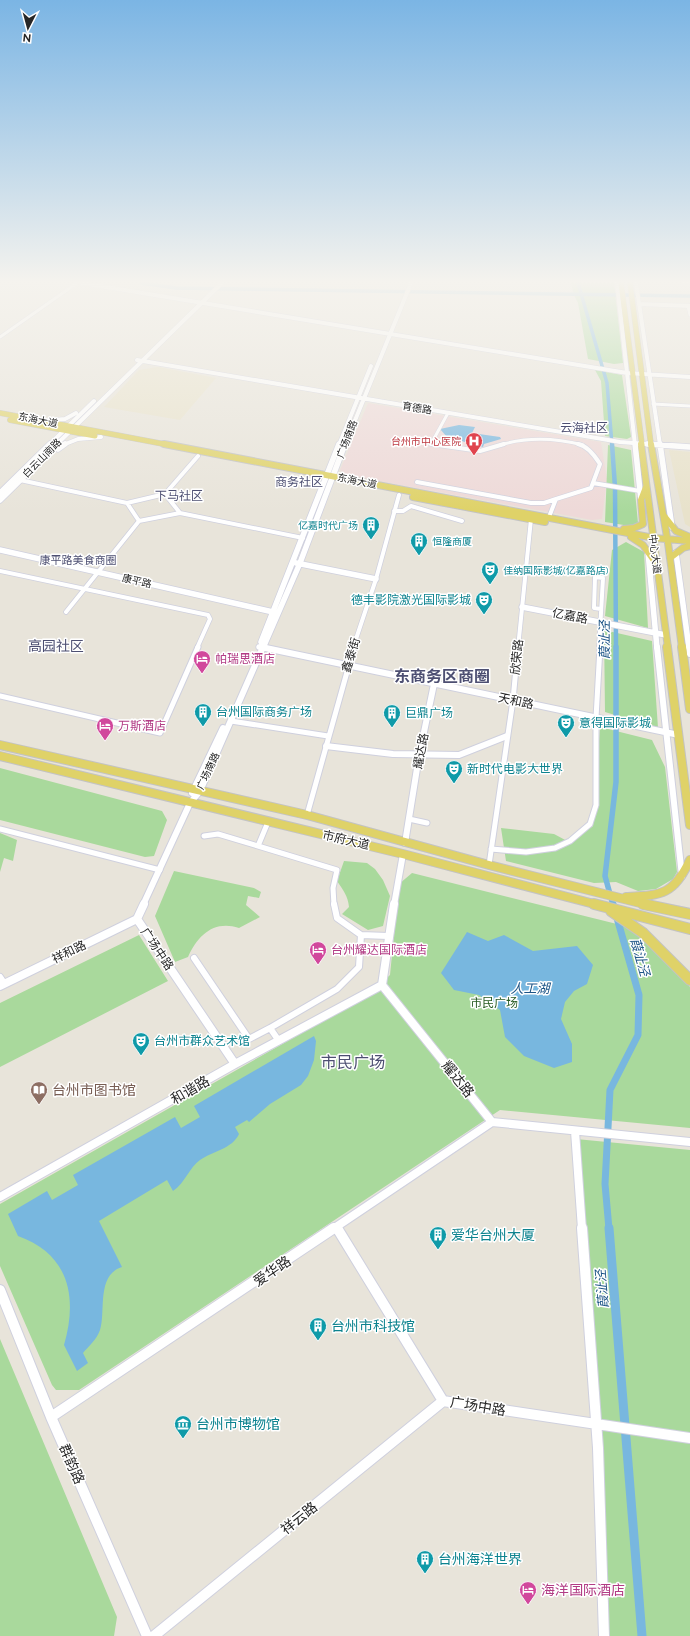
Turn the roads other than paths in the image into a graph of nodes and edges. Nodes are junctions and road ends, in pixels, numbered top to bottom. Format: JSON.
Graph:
{"nodes":[{"id":1,"x":377,"y":359,"type":"edge"},
{"id":2,"x":558,"y":359,"type":"edge"},
{"id":3,"x":628,"y":359,"type":"edge"},
{"id":4,"x":642,"y":359,"type":"edge"},
{"id":5,"x":646,"y":359,"type":"edge"},
{"id":6,"x":139,"y":360,"type":"junction"},
{"id":7,"x":629,"y":371,"type":"junction"},
{"id":8,"x":642,"y":373,"type":"junction"},
{"id":9,"x":649,"y":373,"type":"junction"},
{"id":10,"x":690,"y":376,"type":"edge"},
{"id":11,"x":359,"y":399,"type":"junction"},
{"id":12,"x":629,"y":403,"type":"junction"},
{"id":13,"x":90,"y":405,"type":"junction"},
{"id":14,"x":646,"y":405,"type":"junction"},
{"id":15,"x":690,"y":406,"type":"edge"},
{"id":16,"x":654,"y":407,"type":"junction"},
{"id":17,"x":637,"y":409,"type":"junction"},
{"id":18,"x":0,"y":413,"type":"edge"},
{"id":19,"x":448,"y":413,"type":"junction"},
{"id":20,"x":0,"y":418,"type":"edge"},
{"id":21,"x":42,"y":421,"type":"junction"},
{"id":22,"x":69,"y":429,"type":"junction"},
{"id":23,"x":101,"y":437,"type":"junction"},
{"id":24,"x":638,"y":444,"type":"junction"},
{"id":25,"x":651,"y":444,"type":"junction"},
{"id":26,"x":659,"y":445,"type":"junction"},
{"id":27,"x":690,"y":447,"type":"edge"},
{"id":28,"x":198,"y":456,"type":"junction"},
{"id":29,"x":36,"y":464,"type":"junction"},
{"id":30,"x":328,"y":478,"type":"junction"},
{"id":31,"x":20,"y":480,"type":"junction"},
{"id":32,"x":418,"y":482,"type":"dead end"},
{"id":33,"x":594,"y":482,"type":"junction"},
{"id":34,"x":647,"y":486,"type":"junction"},
{"id":35,"x":449,"y":489,"type":"junction"},
{"id":36,"x":455,"y":490,"type":"junction"},
{"id":37,"x":640,"y":490,"type":"junction"},
{"id":38,"x":0,"y":493,"type":"edge"},
{"id":39,"x":165,"y":494,"type":"junction"},
{"id":40,"x":660,"y":494,"type":"junction"},
{"id":41,"x":667,"y":494,"type":"junction"},
{"id":42,"x":399,"y":495,"type":"junction"},
{"id":43,"x":448,"y":498,"type":"junction"},
{"id":44,"x":556,"y":499,"type":"junction"},
{"id":45,"x":0,"y":500,"type":"edge"},
{"id":46,"x":641,"y":500,"type":"junction"},
{"id":47,"x":128,"y":503,"type":"junction"},
{"id":48,"x":394,"y":511,"type":"junction"},
{"id":49,"x":180,"y":513,"type":"junction"},
{"id":50,"x":663,"y":514,"type":"junction"},
{"id":51,"x":549,"y":517,"type":"junction"},
{"id":52,"x":531,"y":519,"type":"junction"},
{"id":53,"x":139,"y":521,"type":"junction"},
{"id":54,"x":462,"y":521,"type":"dead end"},
{"id":55,"x":672,"y":527,"type":"junction"},
{"id":56,"x":605,"y":530,"type":"junction"},
{"id":57,"x":616,"y":530,"type":"junction"},
{"id":58,"x":631,"y":537,"type":"junction"},
{"id":59,"x":690,"y":537,"type":"edge"},
{"id":60,"x":303,"y":538,"type":"junction"},
{"id":61,"x":654,"y":540,"type":"junction"},
{"id":62,"x":668,"y":541,"type":"junction"},
{"id":63,"x":690,"y":541,"type":"edge"},
{"id":64,"x":690,"y":546,"type":"edge"},
{"id":65,"x":0,"y":550,"type":"edge"},
{"id":66,"x":648,"y":552,"type":"junction"},
{"id":67,"x":676,"y":553,"type":"junction"},
{"id":68,"x":670,"y":558,"type":"junction"},
{"id":69,"x":297,"y":563,"type":"junction"},
{"id":70,"x":656,"y":563,"type":"junction"},
{"id":71,"x":0,"y":571,"type":"edge"},
{"id":72,"x":97,"y":572,"type":"junction"},
{"id":73,"x":376,"y":579,"type":"junction"},
{"id":74,"x":83,"y":589,"type":"junction"},
{"id":75,"x":522,"y":607,"type":"junction"},
{"id":76,"x":601,"y":609,"type":"junction"},
{"id":77,"x":66,"y":612,"type":"dead end"},
{"id":78,"x":273,"y":612,"type":"junction"},
{"id":79,"x":600,"y":622,"type":"junction"},
{"id":80,"x":655,"y":633,"type":"junction"},
{"id":81,"x":666,"y":635,"type":"junction"},
{"id":82,"x":680,"y":636,"type":"junction"},
{"id":83,"x":689,"y":637,"type":"edge"},
{"id":84,"x":261,"y":647,"type":"junction"},
{"id":85,"x":690,"y":654,"type":"edge"},
{"id":86,"x":348,"y":665,"type":"junction"},
{"id":87,"x":434,"y":684,"type":"junction"},
{"id":88,"x":0,"y":696,"type":"edge"},
{"id":89,"x":513,"y":700,"type":"junction"},
{"id":90,"x":690,"y":709,"type":"edge"},
{"id":91,"x":596,"y":718,"type":"junction"},
{"id":92,"x":231,"y":721,"type":"junction"},
{"id":93,"x":666,"y":733,"type":"junction"},
{"id":94,"x":679,"y":735,"type":"junction"},
{"id":95,"x":328,"y":736,"type":"junction"},
{"id":96,"x":507,"y":736,"type":"junction"},
{"id":97,"x":0,"y":745,"type":"edge"},
{"id":98,"x":326,"y":746,"type":"junction"},
{"id":99,"x":0,"y":756,"type":"edge"},
{"id":100,"x":419,"y":756,"type":"junction"},
{"id":101,"x":196,"y":790,"type":"junction"},
{"id":102,"x":190,"y":803,"type":"junction"},
{"id":103,"x":306,"y":815,"type":"junction"},
{"id":104,"x":409,"y":819,"type":"junction"},
{"id":105,"x":268,"y":822,"type":"junction"},
{"id":106,"x":427,"y":823,"type":"dead end"},
{"id":107,"x":690,"y":825,"type":"edge"},
{"id":108,"x":0,"y":829,"type":"edge"},
{"id":109,"x":204,"y":836,"type":"dead end"},
{"id":110,"x":405,"y":842,"type":"junction"},
{"id":111,"x":258,"y":846,"type":"junction"},
{"id":112,"x":491,"y":849,"type":"junction"},
{"id":113,"x":403,"y":854,"type":"junction"},
{"id":114,"x":690,"y":860,"type":"edge"},
{"id":115,"x":489,"y":865,"type":"junction"},
{"id":116,"x":160,"y":870,"type":"junction"},
{"id":117,"x":682,"y":876,"type":"junction"},
{"id":118,"x":616,"y":897,"type":"junction"},
{"id":119,"x":690,"y":914,"type":"edge"},
{"id":120,"x":629,"y":917,"type":"junction"},
{"id":121,"x":138,"y":919,"type":"junction"},
{"id":122,"x":690,"y":929,"type":"edge"},
{"id":123,"x":361,"y":935,"type":"junction"},
{"id":124,"x":388,"y":936,"type":"junction"},
{"id":125,"x":194,"y":958,"type":"dead end"},
{"id":126,"x":690,"y":980,"type":"edge"},
{"id":127,"x":1,"y":982,"type":"edge"},
{"id":128,"x":382,"y":985,"type":"junction"},
{"id":129,"x":270,"y":1028,"type":"junction"},
{"id":130,"x":279,"y":1040,"type":"junction"},
{"id":131,"x":235,"y":1064,"type":"junction"},
{"id":132,"x":492,"y":1122,"type":"junction"},
{"id":133,"x":575,"y":1130,"type":"junction"},
{"id":134,"x":690,"y":1142,"type":"edge"},
{"id":135,"x":0,"y":1198,"type":"edge"},
{"id":136,"x":337,"y":1227,"type":"junction"},
{"id":137,"x":0,"y":1290,"type":"edge"},
{"id":138,"x":444,"y":1401,"type":"junction"},
{"id":139,"x":51,"y":1417,"type":"junction"},
{"id":140,"x":601,"y":1424,"type":"junction"},
{"id":141,"x":690,"y":1438,"type":"edge"},
{"id":142,"x":147,"y":1636,"type":"edge"},
{"id":143,"x":154,"y":1636,"type":"edge"},
{"id":144,"x":604,"y":1636,"type":"edge"}],
"edges":[{"from":1,"to":11,"type":"main road","name":"广场南路"},
{"from":2,"to":7,"type":"main road"},
{"from":3,"to":7,"type":"main road","name":"中心大道"},
{"from":4,"to":8,"type":"main road","name":"中心大道"},
{"from":5,"to":9,"type":"main road"},
{"from":6,"to":11,"type":"main road","name":"育德路"},
{"from":6,"to":13,"type":"main road","name":"白云山南路"},
{"from":6,"to":22,"type":"main road","name":"白云山南路"},
{"from":7,"to":8,"type":"main road"},
{"from":7,"to":12,"type":"main road"},
{"from":7,"to":17,"type":"main road","name":"中心大道"},
{"from":8,"to":9,"type":"main road"},
{"from":8,"to":14,"type":"main road","name":"中心大道"},
{"from":9,"to":10,"type":"main road"},
{"from":9,"to":16,"type":"main road"},
{"from":11,"to":19,"type":"main road","name":"育德路"},
{"from":11,"to":30,"type":"main road","name":"广场南路"},
{"from":12,"to":17,"type":"main road"},
{"from":12,"to":24,"type":"main road"},
{"from":13,"to":21,"type":"main road"},
{"from":13,"to":22,"type":"main road","name":"白云山南路"},
{"from":14,"to":16,"type":"main road"},
{"from":14,"to":25,"type":"main road","name":"中心大道"},
{"from":15,"to":16,"type":"street"},
{"from":16,"to":26,"type":"main road"},
{"from":17,"to":24,"type":"main road","name":"中心大道"},
{"from":18,"to":21,"type":"main road","name":"东海大道"},
{"from":19,"to":24,"type":"main road","name":"育德路"},
{"from":19,"to":33,"type":"street"},
{"from":20,"to":22,"type":"main road","name":"东海大道"},
{"from":21,"to":22,"type":"main road","name":"东海大道"},
{"from":22,"to":23,"type":"main road","name":"东海大道"},
{"from":22,"to":29,"type":"main road","name":"白云山南路"},
{"from":22,"to":30,"type":"main road","name":"东海大道"},
{"from":22,"to":38,"type":"main road","name":"白云山南路"},
{"from":23,"to":28,"type":"main road","name":"东海大道"},
{"from":23,"to":29,"type":"main road"},
{"from":24,"to":25,"type":"main road"},
{"from":24,"to":34,"type":"main road","name":"中心大道"},
{"from":24,"to":37,"type":"main road"},
{"from":25,"to":26,"type":"main road"},
{"from":25,"to":40,"type":"main road","name":"中心大道"},
{"from":26,"to":27,"type":"main road"},
{"from":26,"to":41,"type":"main road"},
{"from":28,"to":30,"type":"main road","name":"东海大道"},
{"from":28,"to":39,"type":"street"},
{"from":29,"to":31,"type":"main road","name":"白云山南路"},
{"from":30,"to":42,"type":"main road","name":"东海大道"},
{"from":30,"to":43,"type":"main road","name":"东海大道"},
{"from":30,"to":60,"type":"main road","name":"广场南路"},
{"from":30,"to":69,"type":"main road","name":"广场南路"},
{"from":31,"to":45,"type":"main road","name":"白云山南路"},
{"from":31,"to":47,"type":"street"},
{"from":32,"to":35,"type":"street"},
{"from":33,"to":37,"type":"street"},
{"from":33,"to":44,"type":"street"},
{"from":34,"to":46,"type":"main road"},
{"from":34,"to":61,"type":"main road","name":"中心大道"},
{"from":35,"to":36,"type":"street"},
{"from":35,"to":43,"type":"street"},
{"from":36,"to":43,"type":"street"},
{"from":36,"to":44,"type":"street"},
{"from":37,"to":46,"type":"main road"},
{"from":39,"to":47,"type":"street"},
{"from":39,"to":49,"type":"street"},
{"from":40,"to":41,"type":"main road"},
{"from":40,"to":50,"type":"main road","name":"中心大道"},
{"from":41,"to":55,"type":"main road"},
{"from":42,"to":48,"type":"street","name":"鑫泰街"},
{"from":42,"to":52,"type":"main road","name":"东海大道"},
{"from":43,"to":51,"type":"main road","name":"东海大道"},
{"from":44,"to":51,"type":"street"},
{"from":46,"to":57,"type":"main road"},
{"from":47,"to":53,"type":"street"},
{"from":48,"to":54,"type":"street"},
{"from":48,"to":73,"type":"street","name":"鑫泰街"},
{"from":49,"to":53,"type":"street"},
{"from":49,"to":60,"type":"street"},
{"from":50,"to":55,"type":"main road"},
{"from":50,"to":62,"type":"main road","name":"中心大道"},
{"from":51,"to":56,"type":"main road","name":"东海大道"},
{"from":52,"to":56,"type":"main road","name":"东海大道"},
{"from":52,"to":75,"type":"street","name":"欣荣路"},
{"from":53,"to":72,"type":"street"},
{"from":55,"to":59,"type":"main road"},
{"from":56,"to":57,"type":"main road","name":"东海大道"},
{"from":56,"to":58,"type":"main road","name":"东海大道"},
{"from":57,"to":61,"type":"main road","name":"东海大道"},
{"from":58,"to":61,"type":"main road","name":"东海大道"},
{"from":58,"to":66,"type":"main road"},
{"from":60,"to":69,"type":"main road","name":"广场南路"},
{"from":61,"to":62,"type":"main road","name":"东海大道"},
{"from":61,"to":70,"type":"main road","name":"中心大道"},
{"from":62,"to":63,"type":"main road","name":"东海大道"},
{"from":62,"to":64,"type":"main road","name":"东海大道"},
{"from":62,"to":68,"type":"main road","name":"中心大道"},
{"from":64,"to":67,"type":"main road"},
{"from":65,"to":72,"type":"main road","name":"康平路"},
{"from":66,"to":70,"type":"main road"},
{"from":66,"to":80,"type":"main road"},
{"from":67,"to":68,"type":"main road"},
{"from":67,"to":83,"type":"main road"},
{"from":68,"to":82,"type":"main road","name":"中心大道"},
{"from":69,"to":73,"type":"main road"},
{"from":69,"to":78,"type":"main road","name":"广场南路"},
{"from":69,"to":84,"type":"main road","name":"广场南路"},
{"from":70,"to":81,"type":"main road","name":"中心大道"},
{"from":71,"to":74,"type":"street"},
{"from":72,"to":74,"type":"street"},
{"from":72,"to":78,"type":"main road","name":"康平路"},
{"from":73,"to":86,"type":"street","name":"鑫泰街"},
{"from":74,"to":77,"type":"street"},
{"from":74,"to":88,"type":"street"},
{"from":75,"to":79,"type":"main road","name":"亿嘉路"},
{"from":75,"to":89,"type":"street","name":"欣荣路"},
{"from":76,"to":76,"type":"street"},
{"from":76,"to":79,"type":"street"},
{"from":78,"to":84,"type":"main road","name":"广场南路"},
{"from":79,"to":80,"type":"main road","name":"亿嘉路"},
{"from":79,"to":91,"type":"street"},
{"from":80,"to":81,"type":"main road","name":"亿嘉路"},
{"from":80,"to":93,"type":"main road"},
{"from":81,"to":94,"type":"main road","name":"中心大道"},
{"from":82,"to":83,"type":"main road"},
{"from":82,"to":90,"type":"main road","name":"中心大道"},
{"from":83,"to":85,"type":"main road"},
{"from":84,"to":86,"type":"main road","name":"天和路"},
{"from":84,"to":92,"type":"main road","name":"广场南路"},
{"from":84,"to":101,"type":"main road","name":"广场南路"},
{"from":86,"to":87,"type":"main road","name":"天和路"},
{"from":86,"to":95,"type":"street","name":"鑫泰街"},
{"from":87,"to":89,"type":"main road","name":"天和路"},
{"from":87,"to":100,"type":"main road","name":"耀达路"},
{"from":89,"to":91,"type":"main road","name":"天和路"},
{"from":89,"to":96,"type":"street","name":"欣荣路"},
{"from":91,"to":93,"type":"main road","name":"天和路"},
{"from":91,"to":112,"type":"street"},
{"from":92,"to":95,"type":"street"},
{"from":92,"to":101,"type":"main road","name":"广场南路"},
{"from":93,"to":94,"type":"main road","name":"天和路"},
{"from":93,"to":117,"type":"main road"},
{"from":94,"to":107,"type":"main road","name":"中心大道"},
{"from":95,"to":98,"type":"street","name":"鑫泰街"},
{"from":96,"to":100,"type":"main road"},
{"from":96,"to":112,"type":"street","name":"欣荣路"},
{"from":97,"to":101,"type":"main road","name":"市府大道"},
{"from":98,"to":100,"type":"main road"},
{"from":98,"to":103,"type":"street","name":"鑫泰街"},
{"from":99,"to":102,"type":"main road","name":"市府大道"},
{"from":100,"to":104,"type":"main road","name":"耀达路"},
{"from":101,"to":102,"type":"main road","name":"广场南路"},
{"from":101,"to":103,"type":"main road","name":"市府大道"},
{"from":102,"to":105,"type":"main road","name":"市府大道"},
{"from":102,"to":116,"type":"main road","name":"广场中路"},
{"from":103,"to":110,"type":"main road","name":"市府大道"},
{"from":104,"to":106,"type":"street"},
{"from":104,"to":110,"type":"main road","name":"耀达路"},
{"from":105,"to":111,"type":"street"},
{"from":105,"to":113,"type":"main road","name":"市府大道"},
{"from":108,"to":116,"type":"street"},
{"from":109,"to":111,"type":"street"},
{"from":110,"to":115,"type":"main road","name":"市府大道"},
{"from":111,"to":123,"type":"street"},
{"from":112,"to":115,"type":"street","name":"欣荣路"},
{"from":113,"to":120,"type":"main road","name":"市府大道"},
{"from":113,"to":124,"type":"main road"},
{"from":114,"to":117,"type":"main road"},
{"from":115,"to":118,"type":"main road","name":"市府大道"},
{"from":116,"to":121,"type":"main road","name":"广场中路"},
{"from":117,"to":118,"type":"main road"},
{"from":118,"to":119,"type":"main road","name":"市府大道"},
{"from":120,"to":122,"type":"main road"},
{"from":120,"to":126,"type":"main road"},
{"from":121,"to":127,"type":"main road","name":"祥和路"},
{"from":121,"to":131,"type":"main road","name":"广场中路"},
{"from":123,"to":124,"type":"street"},
{"from":123,"to":129,"type":"street"},
{"from":124,"to":128,"type":"main road"},
{"from":125,"to":129,"type":"street"},
{"from":128,"to":130,"type":"main road","name":"和谐路"},
{"from":128,"to":132,"type":"main road","name":"耀达路"},
{"from":129,"to":130,"type":"street"},
{"from":130,"to":131,"type":"main road","name":"和谐路"},
{"from":131,"to":135,"type":"main road","name":"和谐路"},
{"from":132,"to":133,"type":"main road"},
{"from":132,"to":136,"type":"main road","name":"爱华路"},
{"from":133,"to":134,"type":"main road"},
{"from":133,"to":140,"type":"main road"},
{"from":136,"to":138,"type":"main road","name":"广场中路"},
{"from":136,"to":139,"type":"main road","name":"爱华路"},
{"from":137,"to":139,"type":"main road","name":"群韵路"},
{"from":138,"to":140,"type":"main road","name":"广场中路"},
{"from":138,"to":143,"type":"main road","name":"祥云路"},
{"from":139,"to":142,"type":"main road","name":"群韵路"},
{"from":140,"to":141,"type":"main road","name":"广场中路"},
{"from":140,"to":144,"type":"main road"}]}
